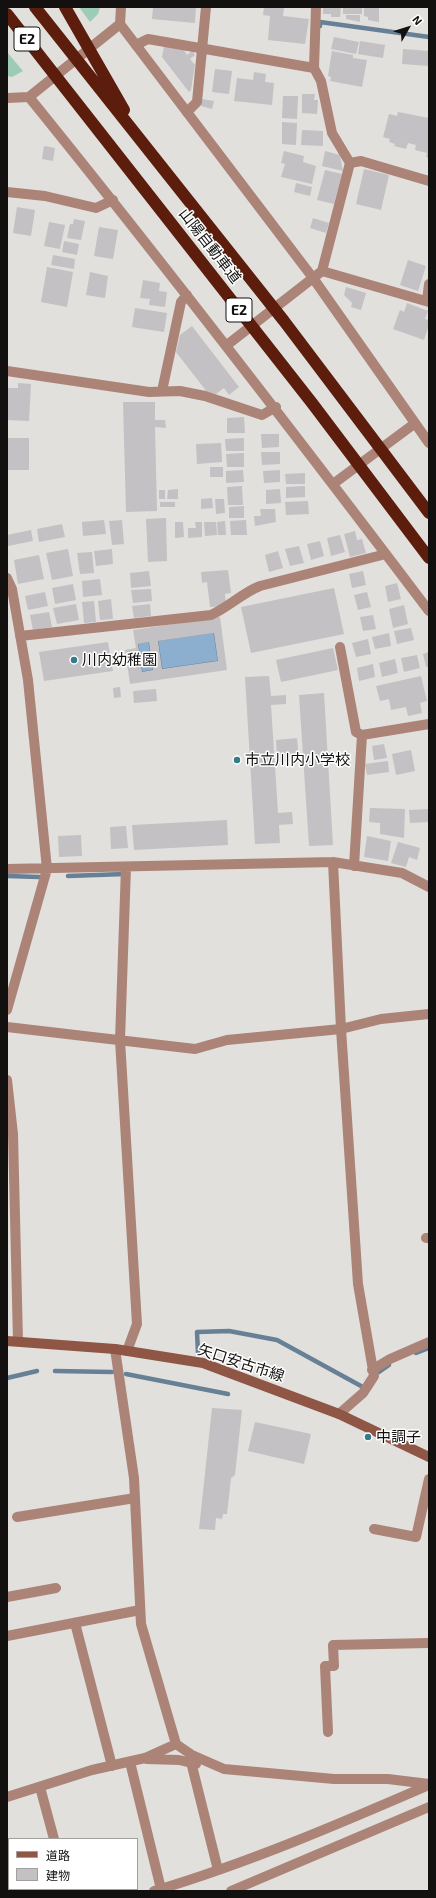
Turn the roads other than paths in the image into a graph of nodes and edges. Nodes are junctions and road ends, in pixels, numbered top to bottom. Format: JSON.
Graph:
{"nodes":[{"id":1,"x":35,"y":7,"type":"edge"},
{"id":2,"x":65,"y":7,"type":"edge"},
{"id":3,"x":121,"y":7,"type":"edge"},
{"id":4,"x":206,"y":7,"type":"edge"},
{"id":5,"x":316,"y":7,"type":"edge"},
{"id":6,"x":7,"y":14,"type":"edge"},
{"id":7,"x":120,"y":24,"type":"junction"},
{"id":8,"x":136,"y":45,"type":"junction"},
{"id":9,"x":203,"y":49,"type":"junction"},
{"id":10,"x":314,"y":68,"type":"junction"},
{"id":11,"x":29,"y":97,"type":"junction"},
{"id":12,"x":7,"y":98,"type":"edge"},
{"id":13,"x":187,"y":112,"type":"junction"},
{"id":14,"x":144,"y":146,"type":"junction"},
{"id":15,"x":350,"y":162,"type":"junction"},
{"id":16,"x":429,"y":181,"type":"edge"},
{"id":17,"x":7,"y":192,"type":"edge"},
{"id":18,"x":113,"y":200,"type":"junction"},
{"id":19,"x":322,"y":271,"type":"junction"},
{"id":20,"x":313,"y":278,"type":"junction"},
{"id":21,"x":429,"y":284,"type":"edge"},
{"id":22,"x":187,"y":295,"type":"junction"},
{"id":23,"x":428,"y":302,"type":"edge"},
{"id":24,"x":227,"y":345,"type":"junction"},
{"id":25,"x":7,"y":371,"type":"edge"},
{"id":26,"x":162,"y":391,"type":"junction"},
{"id":27,"x":276,"y":408,"type":"junction"},
{"id":28,"x":414,"y":424,"type":"junction"},
{"id":29,"x":429,"y":443,"type":"edge"},
{"id":30,"x":333,"y":484,"type":"junction"},
{"id":31,"x":429,"y":513,"type":"edge"},
{"id":32,"x":386,"y":554,"type":"junction"},
{"id":33,"x":429,"y":558,"type":"edge"},
{"id":34,"x":7,"y":578,"type":"edge"},
{"id":35,"x":429,"y":611,"type":"edge"},
{"id":36,"x":20,"y":636,"type":"junction"},
{"id":37,"x":340,"y":647,"type":"dead end"},
{"id":38,"x":429,"y":724,"type":"edge"},
{"id":39,"x":362,"y":735,"type":"junction"},
{"id":40,"x":333,"y":862,"type":"junction"},
{"id":41,"x":354,"y":866,"type":"junction"},
{"id":42,"x":126,"y":867,"type":"junction"},
{"id":43,"x":7,"y":869,"type":"edge"},
{"id":44,"x":47,"y":869,"type":"junction"},
{"id":45,"x":429,"y":887,"type":"edge"},
{"id":46,"x":7,"y":1010,"type":"edge"},
{"id":47,"x":429,"y":1014,"type":"edge"},
{"id":48,"x":7,"y":1027,"type":"edge"},
{"id":49,"x":341,"y":1028,"type":"junction"},
{"id":50,"x":120,"y":1040,"type":"junction"},
{"id":51,"x":7,"y":1080,"type":"edge"},
{"id":52,"x":7,"y":1340,"type":"edge"},
{"id":53,"x":18,"y":1341,"type":"junction"},
{"id":54,"x":429,"y":1342,"type":"edge"},
{"id":55,"x":115,"y":1349,"type":"junction"},
{"id":56,"x":127,"y":1351,"type":"junction"},
{"id":57,"x":372,"y":1370,"type":"junction"},
{"id":58,"x":339,"y":1414,"type":"junction"},
{"id":59,"x":429,"y":1457,"type":"edge"},
{"id":60,"x":429,"y":1479,"type":"edge"},
{"id":61,"x":135,"y":1498,"type":"junction"},
{"id":62,"x":17,"y":1517,"type":"dead end"},
{"id":63,"x":374,"y":1528,"type":"dead end"},
{"id":64,"x":56,"y":1588,"type":"dead end"},
{"id":65,"x":7,"y":1597,"type":"edge"},
{"id":66,"x":140,"y":1610,"type":"junction"},
{"id":67,"x":75,"y":1623,"type":"junction"},
{"id":68,"x":7,"y":1636,"type":"edge"},
{"id":69,"x":429,"y":1644,"type":"edge"},
{"id":70,"x":328,"y":1732,"type":"dead end"},
{"id":71,"x":176,"y":1744,"type":"junction"},
{"id":72,"x":145,"y":1758,"type":"junction"},
{"id":73,"x":130,"y":1762,"type":"junction"},
{"id":74,"x":191,"y":1762,"type":"junction"},
{"id":75,"x":112,"y":1766,"type":"junction"},
{"id":76,"x":224,"y":1769,"type":"junction"},
{"id":77,"x":429,"y":1785,"type":"edge"},
{"id":78,"x":40,"y":1787,"type":"junction"},
{"id":79,"x":7,"y":1797,"type":"edge"},
{"id":80,"x":429,"y":1806,"type":"edge"},
{"id":81,"x":54,"y":1838,"type":"edge"},
{"id":82,"x":218,"y":1870,"type":"junction"},
{"id":83,"x":158,"y":1890,"type":"edge"},
{"id":84,"x":231,"y":1891,"type":"edge"}],
"edges":[{"from":1,"to":14,"type":"highway","name":"山陽自動車道","number":"E2"},
{"from":2,"to":14,"type":"highway"},
{"from":3,"to":7,"type":"street"},
{"from":4,"to":9,"type":"street"},
{"from":5,"to":10,"type":"street"},
{"from":6,"to":33,"type":"highway","name":"山陽自動車道","number":"E2"},
{"from":7,"to":8,"type":"street"},
{"from":7,"to":11,"type":"street"},
{"from":8,"to":9,"type":"street"},
{"from":8,"to":13,"type":"street"},
{"from":9,"to":10,"type":"street"},
{"from":9,"to":13,"type":"street"},
{"from":10,"to":15,"type":"street"},
{"from":11,"to":12,"type":"street"},
{"from":11,"to":18,"type":"street"},
{"from":13,"to":20,"type":"street"},
{"from":14,"to":31,"type":"highway","name":"山陽自動車道","number":"E2"},
{"from":15,"to":16,"type":"street"},
{"from":15,"to":19,"type":"street"},
{"from":17,"to":18,"type":"street"},
{"from":18,"to":22,"type":"street"},
{"from":19,"to":20,"type":"street"},
{"from":19,"to":23,"type":"street"},
{"from":20,"to":24,"type":"street"},
{"from":20,"to":28,"type":"street"},
{"from":21,"to":23,"type":"street"},
{"from":22,"to":24,"type":"street"},
{"from":22,"to":26,"type":"street"},
{"from":24,"to":27,"type":"street"},
{"from":25,"to":26,"type":"street"},
{"from":26,"to":27,"type":"street"},
{"from":27,"to":30,"type":"street"},
{"from":28,"to":29,"type":"street"},
{"from":28,"to":30,"type":"street"},
{"from":30,"to":32,"type":"street"},
{"from":32,"to":35,"type":"street"},
{"from":32,"to":36,"type":"street"},
{"from":34,"to":36,"type":"street"},
{"from":36,"to":44,"type":"street"},
{"from":37,"to":39,"type":"street"},
{"from":38,"to":39,"type":"street"},
{"from":39,"to":41,"type":"street"},
{"from":40,"to":41,"type":"street"},
{"from":40,"to":42,"type":"street"},
{"from":40,"to":49,"type":"street"},
{"from":41,"to":45,"type":"street"},
{"from":42,"to":44,"type":"street"},
{"from":42,"to":50,"type":"street"},
{"from":43,"to":44,"type":"street"},
{"from":44,"to":46,"type":"street"},
{"from":47,"to":49,"type":"street"},
{"from":48,"to":50,"type":"street"},
{"from":49,"to":50,"type":"street"},
{"from":49,"to":57,"type":"street"},
{"from":50,"to":56,"type":"street"},
{"from":51,"to":53,"type":"street"},
{"from":52,"to":53,"type":"main road","name":"矢口安古市線"},
{"from":53,"to":55,"type":"main road","name":"矢口安古市線"},
{"from":54,"to":57,"type":"street"},
{"from":55,"to":56,"type":"main road","name":"矢口安古市線"},
{"from":55,"to":61,"type":"street"},
{"from":56,"to":58,"type":"main road","name":"矢口安古市線"},
{"from":57,"to":58,"type":"street"},
{"from":58,"to":59,"type":"main road","name":"矢口安古市線"},
{"from":60,"to":63,"type":"street"},
{"from":61,"to":62,"type":"street"},
{"from":61,"to":66,"type":"street"},
{"from":64,"to":65,"type":"street"},
{"from":66,"to":67,"type":"street"},
{"from":66,"to":71,"type":"street"},
{"from":67,"to":68,"type":"street"},
{"from":67,"to":75,"type":"street"},
{"from":69,"to":70,"type":"street"},
{"from":71,"to":72,"type":"street"},
{"from":71,"to":76,"type":"street"},
{"from":72,"to":73,"type":"street"},
{"from":72,"to":74,"type":"street"},
{"from":73,"to":75,"type":"street"},
{"from":73,"to":83,"type":"street"},
{"from":74,"to":76,"type":"street"},
{"from":74,"to":82,"type":"street"},
{"from":75,"to":78,"type":"street"},
{"from":76,"to":77,"type":"street"},
{"from":77,"to":82,"type":"street"},
{"from":78,"to":79,"type":"street"},
{"from":78,"to":81,"type":"street"},
{"from":80,"to":84,"type":"street"},
{"from":82,"to":83,"type":"street"}]}
